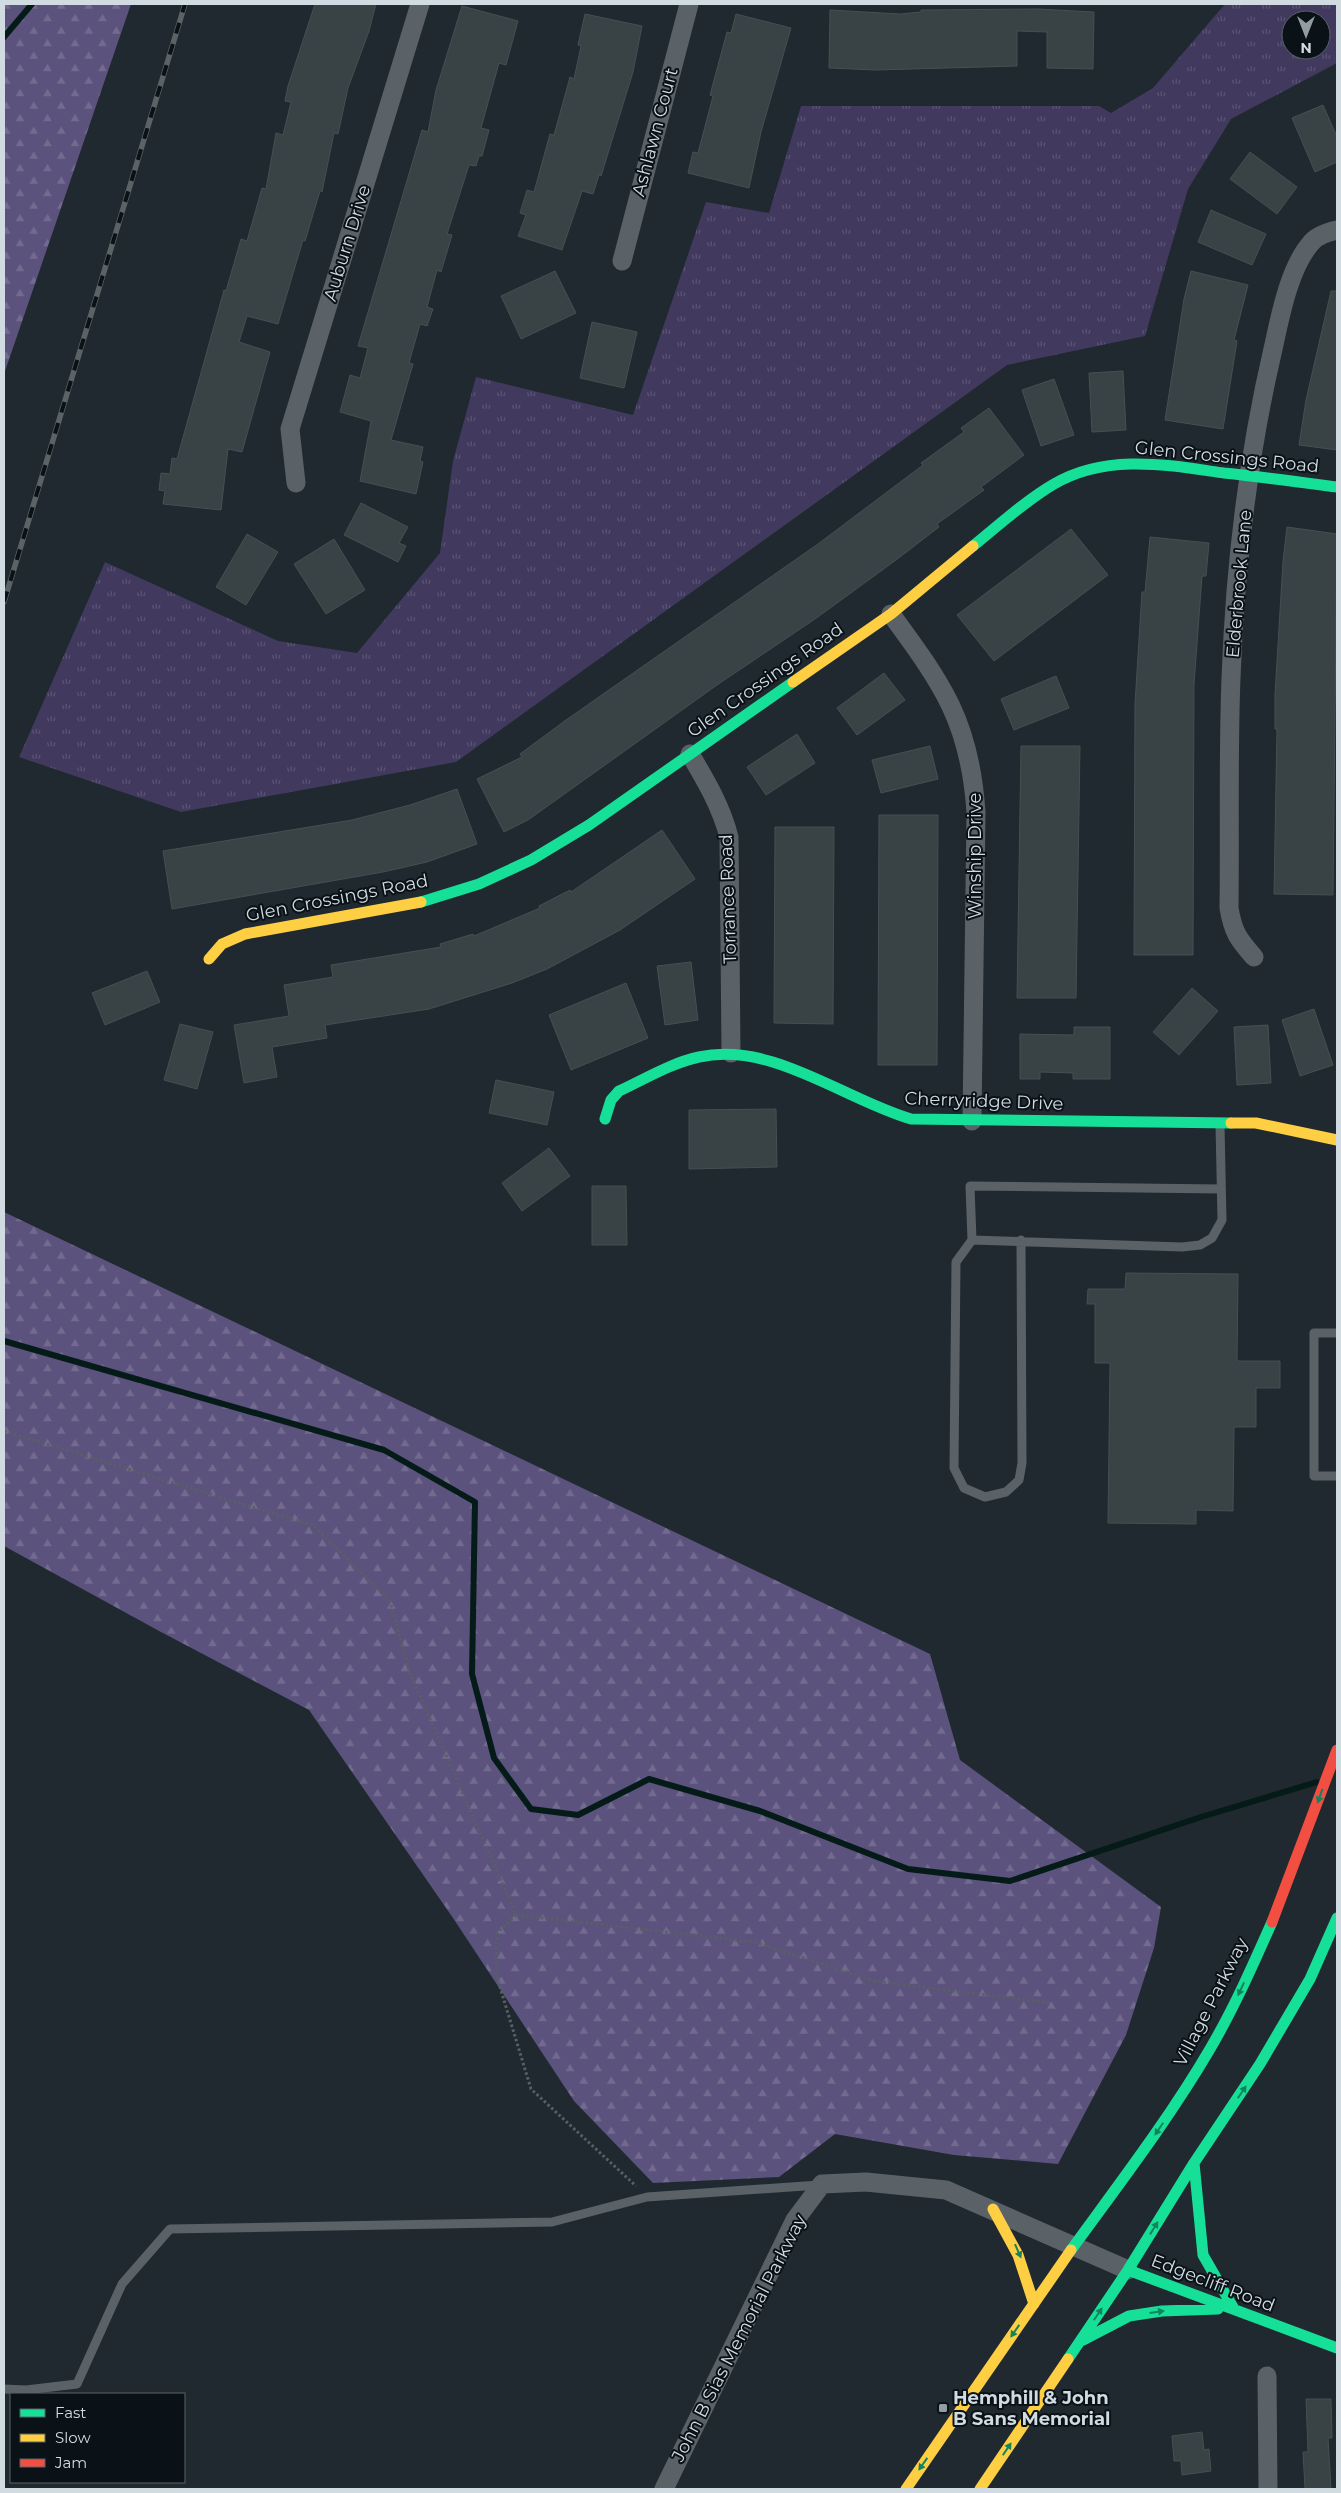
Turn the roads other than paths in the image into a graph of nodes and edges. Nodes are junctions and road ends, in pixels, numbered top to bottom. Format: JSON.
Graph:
{"nodes":[{"id":1,"x":420,"y":4,"type":"edge"},
{"id":2,"x":689,"y":4,"type":"edge"},
{"id":3,"x":1337,"y":230,"type":"edge"},
{"id":4,"x":622,"y":261,"type":"dead end"},
{"id":5,"x":1249,"y":476,"type":"junction"},
{"id":6,"x":296,"y":484,"type":"dead end"},
{"id":7,"x":1337,"y":487,"type":"edge"},
{"id":8,"x":891,"y":614,"type":"junction"},
{"id":9,"x":690,"y":754,"type":"junction"},
{"id":10,"x":1254,"y":957,"type":"dead end"},
{"id":11,"x":209,"y":959,"type":"dead end"},
{"id":12,"x":730,"y":1053,"type":"junction"},
{"id":13,"x":605,"y":1119,"type":"dead end"},
{"id":14,"x":972,"y":1121,"type":"junction"},
{"id":15,"x":1220,"y":1122,"type":"junction"},
{"id":16,"x":1337,"y":1140,"type":"edge"},
{"id":17,"x":1222,"y":1189,"type":"junction"},
{"id":18,"x":972,"y":1240,"type":"junction"},
{"id":19,"x":1021,"y":1240,"type":"junction"},
{"id":20,"x":1337,"y":1333,"type":"edge"},
{"id":21,"x":1337,"y":1476,"type":"edge"},
{"id":22,"x":1337,"y":1750,"type":"edge"},
{"id":23,"x":1337,"y":1918,"type":"edge"},
{"id":24,"x":1194,"y":2163,"type":"junction"},
{"id":25,"x":822,"y":2184,"type":"junction"},
{"id":26,"x":993,"y":2209,"type":"junction"},
{"id":27,"x":1073,"y":2247,"type":"junction"},
{"id":28,"x":1128,"y":2270,"type":"junction"},
{"id":29,"x":1034,"y":2304,"type":"junction"},
{"id":30,"x":1234,"y":2309,"type":"junction"},
{"id":31,"x":1080,"y":2341,"type":"junction"},
{"id":32,"x":1337,"y":2348,"type":"edge"},
{"id":33,"x":1267,"y":2376,"type":"dead end"},
{"id":34,"x":4,"y":2389,"type":"edge"},
{"id":35,"x":664,"y":2489,"type":"edge"},
{"id":36,"x":906,"y":2489,"type":"edge"},
{"id":37,"x":980,"y":2489,"type":"edge"},
{"id":38,"x":1268,"y":2489,"type":"edge"}],
"edges":[{"from":1,"to":6,"type":"street","name":"Auburn Drive"},
{"from":2,"to":4,"type":"street","name":"Ashlawn Court"},
{"from":3,"to":5,"type":"street","name":"Elderbrook Lane"},
{"from":5,"to":7,"type":"street","name":"Glen Crossings Road"},
{"from":5,"to":8,"type":"street","name":"Glen Crossings Road"},
{"from":5,"to":10,"type":"street","name":"Elderbrook Lane"},
{"from":8,"to":9,"type":"street","name":"Glen Crossings Road"},
{"from":8,"to":14,"type":"street","name":"Winship Drive"},
{"from":9,"to":11,"type":"street","name":"Glen Crossings Road"},
{"from":9,"to":12,"type":"street","name":"Torrance Road"},
{"from":12,"to":13,"type":"street","name":"Cherryridge Drive"},
{"from":12,"to":14,"type":"street","name":"Cherryridge Drive"},
{"from":14,"to":15,"type":"street","name":"Cherryridge Drive"},
{"from":15,"to":16,"type":"street","name":"Cherryridge Drive"},
{"from":15,"to":17,"type":"lane"},
{"from":17,"to":18,"type":"lane"},
{"from":17,"to":19,"type":"lane"},
{"from":18,"to":19,"type":"lane"},
{"from":18,"to":19,"type":"lane"},
{"from":20,"to":21,"type":"lane"},
{"from":22,"to":27,"type":"street","name":"Village Parkway","one_way":true},
{"from":24,"to":23,"type":"street","one_way":true},
{"from":28,"to":24,"type":"street","one_way":true},
{"from":24,"to":30,"type":"street"},
{"from":25,"to":26,"type":"street"},
{"from":25,"to":34,"type":"lane"},
{"from":25,"to":35,"type":"street","name":"John B Sias Memorial Parkway"},
{"from":26,"to":27,"type":"street"},
{"from":26,"to":29,"type":"street","one_way":true},
{"from":27,"to":28,"type":"street"},
{"from":27,"to":29,"type":"street"},
{"from":28,"to":30,"type":"street","name":"Edgecliff Road"},
{"from":31,"to":28,"type":"street","name":"Edgecliff Road","one_way":true},
{"from":29,"to":36,"type":"street","one_way":true},
{"from":31,"to":30,"type":"street","one_way":true},
{"from":30,"to":32,"type":"street","name":"Edgecliff Road"},
{"from":37,"to":31,"type":"street","name":"Edgecliff Road","one_way":true},
{"from":33,"to":38,"type":"street"}]}
